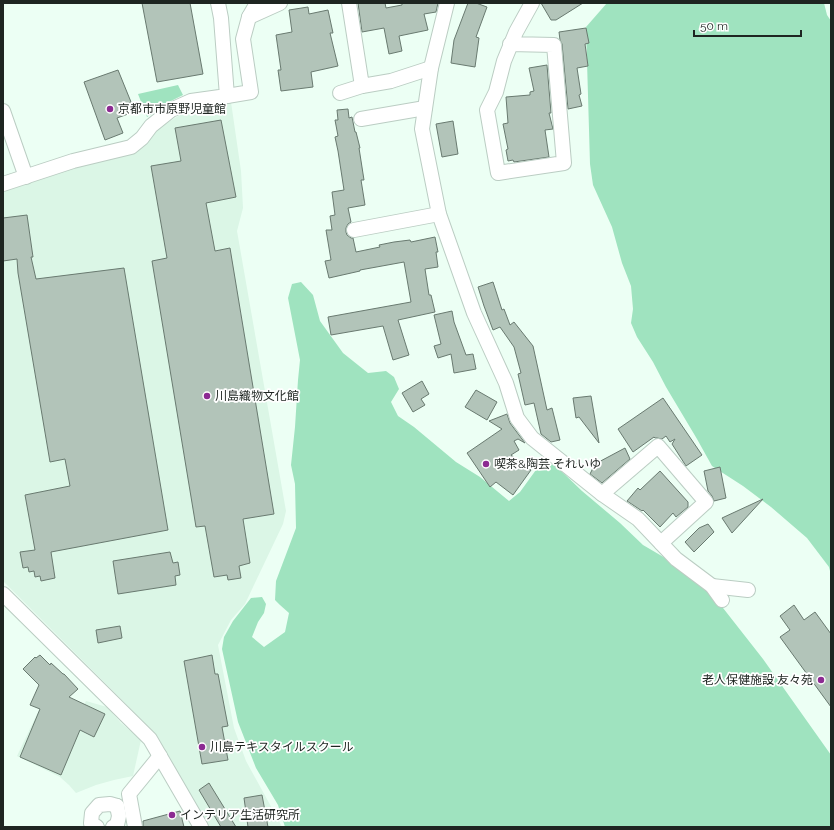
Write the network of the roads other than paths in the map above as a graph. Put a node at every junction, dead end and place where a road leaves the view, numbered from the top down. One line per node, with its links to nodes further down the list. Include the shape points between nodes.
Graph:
1 (218, 3): 12 (street)
2 (257, 3): 7 (street)
3 (280, 3): 7 (street)
4 (349, 3): 10 (street)
5 (447, 3): 9 (street)
6 (532, 3): 8 (street)
7 (250, 17): 12 (street, via 243,39 251,92)
8 (510, 44): 8 (street, via 496,92 487,110 498,173 564,163 554,45)
9 (431, 68): 10 (street, via 391,81); 13 (street)
10 (362, 86): 11 (street)
11 (340, 93)
12 (227, 96): 16 (street, via 191,101 171,110 131,147 73,161)
13 (425, 108): 15 (street); 18 (street, via 422,129)
14 (3, 111): 16 (street)
15 (360, 119)
16 (26, 177): 17 (street)
17 (3, 184)
18 (439, 214): 19 (street); 20 (street, via 474,313 506,384 517,418 532,438)
19 (354, 230)
20 (602, 494): 21 (street, via 638,519); 21 (street, via 658,446 706,502)
21 (661, 543): 22 (street, via 676,559)
22 (712, 586): 23 (street); 25 (street)
23 (748, 590)
24 (3, 594): 26 (street, via 150,739)
25 (722, 600)
26 (160, 756): 27 (street); 32 (street)
27 (129, 794): 28 (street); 31 (street)
28 (116, 806): 29 (street, via 99,805 92,813 91,823); 30 (street, via 119,816 117,825)
29 (97, 827)
30 (113, 827)
31 (135, 827)
32 (201, 827)

